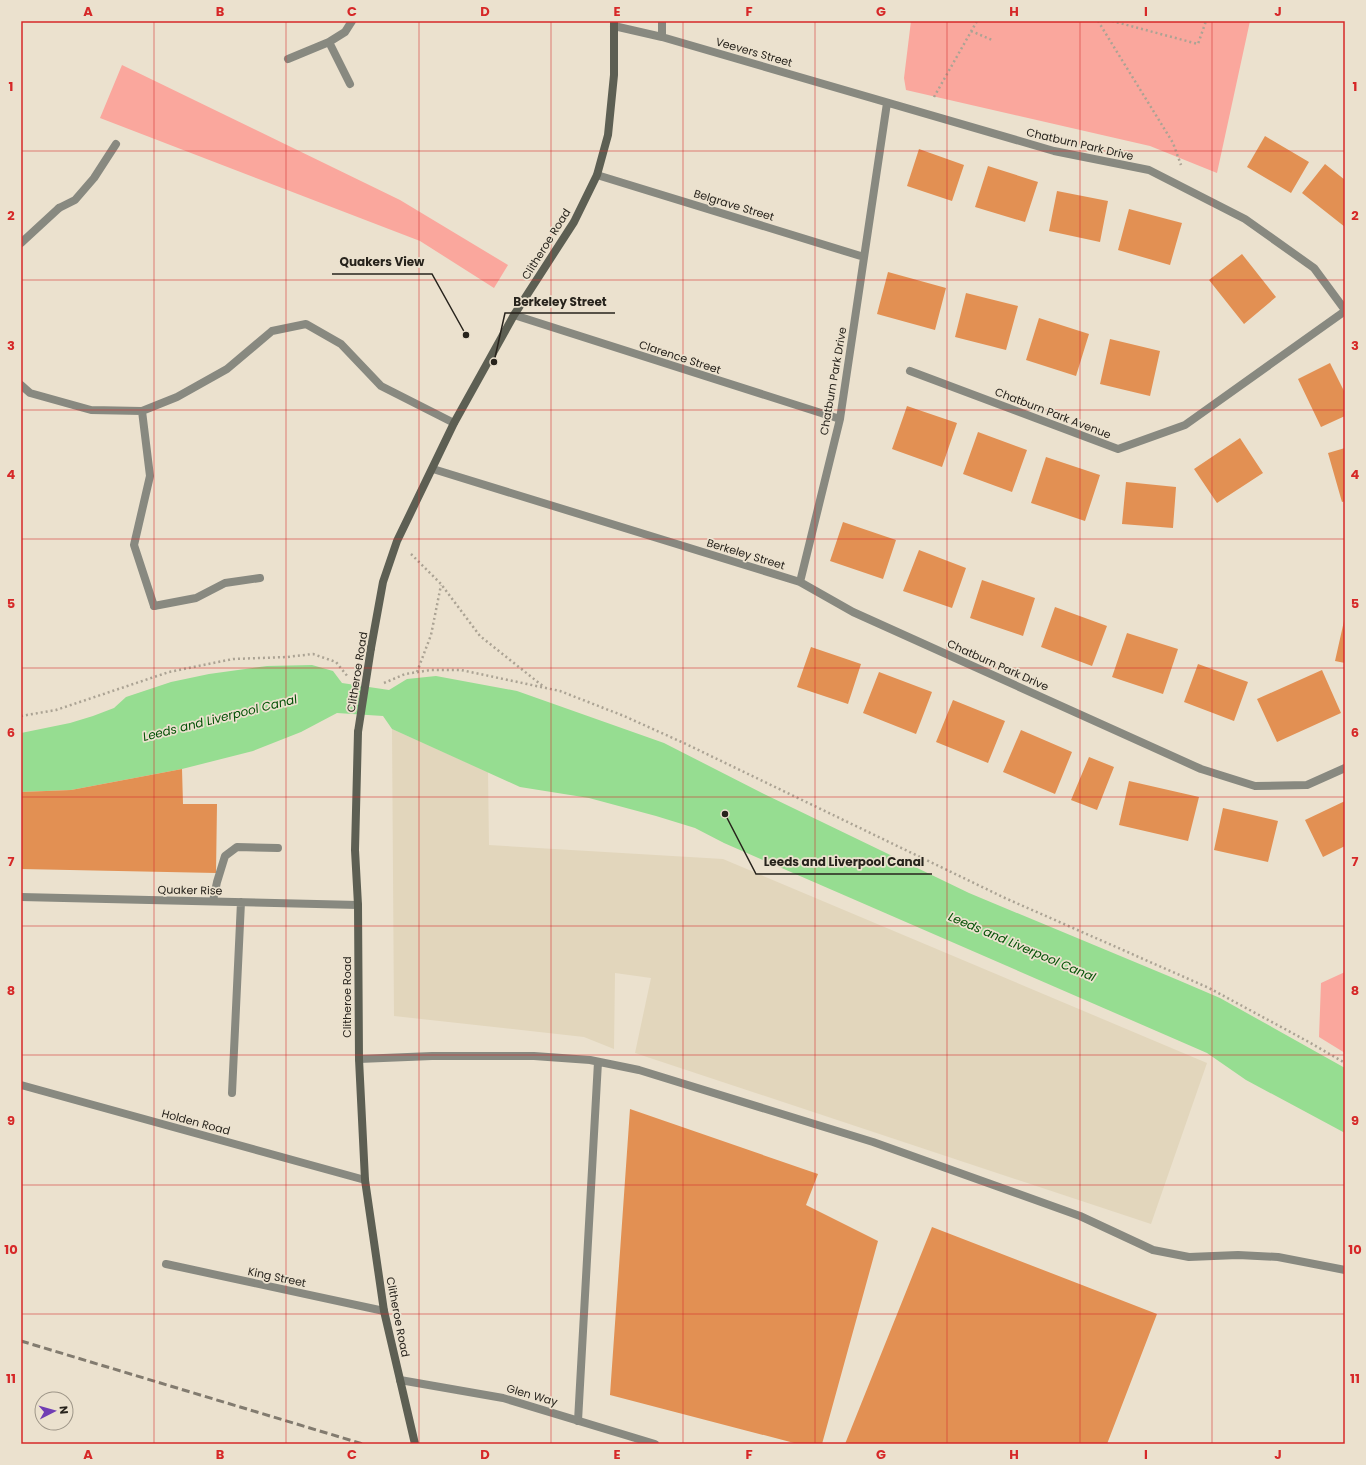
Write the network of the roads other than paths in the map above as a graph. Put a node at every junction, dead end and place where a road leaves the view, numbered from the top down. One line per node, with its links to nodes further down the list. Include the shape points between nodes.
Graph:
1 (352, 21): 5 (street, via 345,32)
2 (662, 21): 4 (street)
3 (614, 24): 4 (street, Veevers Street); 10 (main road, Clitheroe Road, via 614,75 608,135)
4 (662, 37): 8 (street, Veevers Street)
5 (329, 42): 6 (street); 7 (street)
6 (288, 59)
7 (350, 84)
8 (887, 103): 12 (street, Chatburn Park Drive); 13 (street, Chatburn Park Drive, via 1054,151 1149,170 1246,219 1314,268)
9 (116, 144): 11 (street, via 94,178 75,200 59,208)
10 (597, 174): 12 (street, Belgrave Street); 14 (main road, Clitheroe Road, via 574,222)
11 (21, 243)
12 (864, 257): 18 (street, Chatburn Park Drive)
13 (1345, 311): 15 (street, Chatburn Park Avenue, via 1185,425 1118,449)
14 (514, 315): 18 (street, Clarence Street); 19 (main road, Clitheroe Road)
15 (910, 372)
16 (21, 385): 17 (street, via 30,394 91,410)
17 (142, 412): 19 (street, via 177,397 227,369 272,331 306,324 341,344 381,386); 21 (street, via 150,476 134,545 154,606 196,598 225,583)
18 (840, 419): 22 (street, Chatburn Park Drive)
19 (454, 423): 20 (main road, Clitheroe Road)
20 (433, 469): 22 (street, Berkeley Street); 28 (main road, Clitheroe Road, bridge, via 398,541 383,582 371,648 358,732 355,850)
21 (260, 578)
22 (800, 582): 23 (street, Chatburn Park Drive, via 853,612 1201,769 1255,786 1307,785)
23 (1345, 768)
24 (278, 848): 26 (street, via 237,847 225,856)
25 (21, 897): 26 (street, Quaker Rise)
26 (213, 901): 27 (street, Quaker Rise)
27 (240, 902): 28 (street, Quaker Rise); 32 (street)
28 (358, 905): 29 (main road, Clitheroe Road)
29 (359, 1059): 30 (street, via 534,1056); 33 (main road, Clitheroe Road)
30 (598, 1062): 35 (street, via 639,1070 873,1142 1080,1216 1153,1250 1189,1257 1278,1257); 38 (street)
31 (21, 1085): 33 (street, Holden Road)
32 (232, 1093)
33 (365, 1180): 36 (main road, Clitheroe Road)
34 (166, 1264): 36 (street, King Street)
35 (1345, 1270)
36 (384, 1311): 37 (main road, Clitheroe Road)
37 (400, 1380): 38 (street, Glen Way, via 503,1398); 39 (main road, Clitheroe Road)
38 (578, 1421): 40 (street, Glen Way)
39 (415, 1444)
40 (655, 1444)

